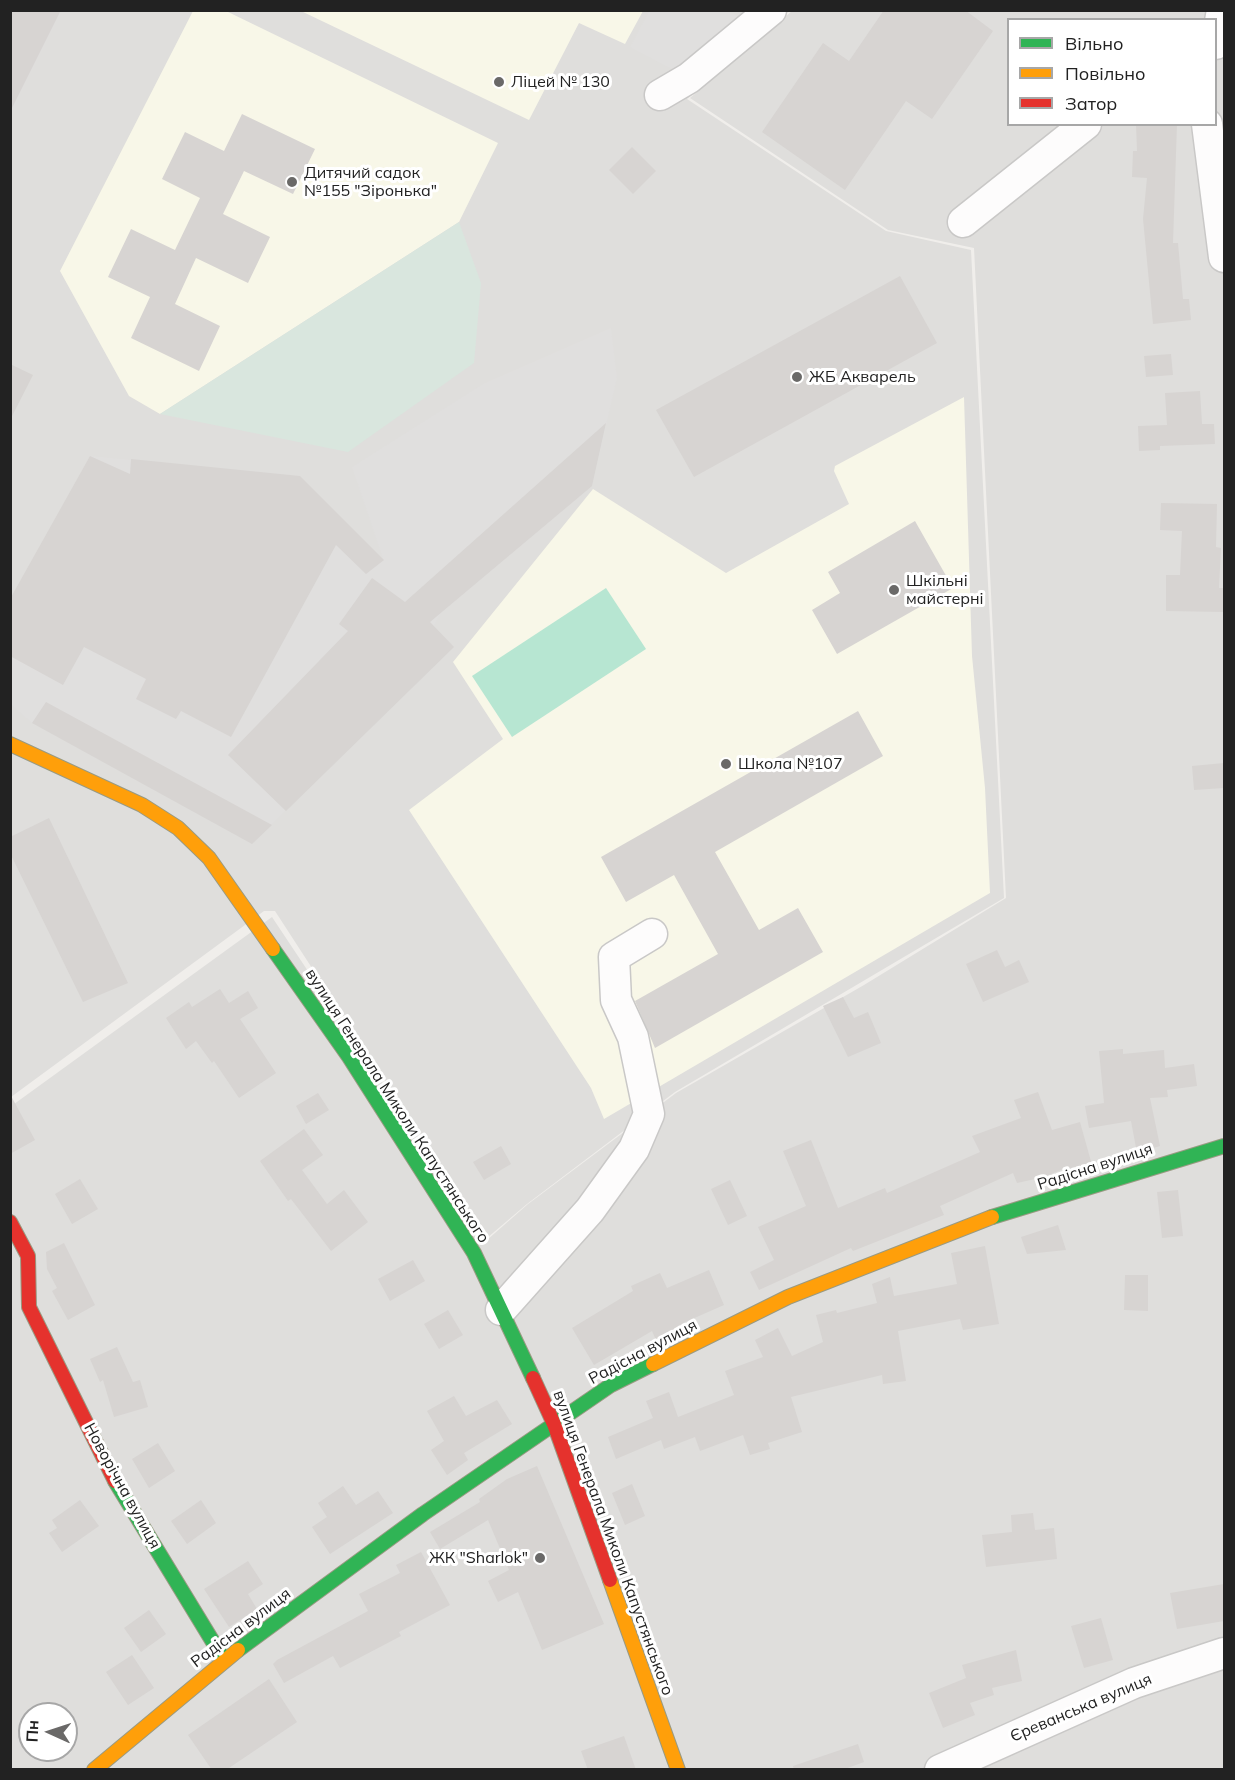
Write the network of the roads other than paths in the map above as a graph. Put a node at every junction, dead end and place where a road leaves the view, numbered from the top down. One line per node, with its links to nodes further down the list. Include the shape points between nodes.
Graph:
1 (771, 10): 4 (street, via 689,78)
2 (1222, 10): 3 (street)
3 (1217, 34)
4 (660, 95)
5 (1083, 126): 7 (street)
6 (1207, 126): 8 (street)
7 (963, 222)
8 (1224, 256)
9 (10, 744): 13 (street, вулиця Генерала Миколи Капустянського, via 142,805 178,828 209,858 349,1057 474,1253)
10 (652, 934): 13 (street, via 614,957 616,1000 633,1037 649,1114 634,1149 590,1210)
11 (1224, 1146): 15 (street, Радісна вулиця, via 996,1215 788,1296 611,1385)
12 (10, 1222): 14 (street, Новорічна вулиця, via 28,1256)
13 (501, 1310): 15 (street, вулиця Генерала Миколи Капустянського)
14 (20, 1313): 17 (street, Новорічна вулиця, via 120,1491)
15 (554, 1424): 17 (street, Радісна вулиця); 19 (street, вулиця Генерала Миколи Капустянського)
16 (1224, 1653): 20 (street, Єреванська вулиця, via 1134,1683)
17 (224, 1660): 18 (street, Радісна вулиця)
18 (94, 1770)
19 (678, 1770)
20 (940, 1770)

